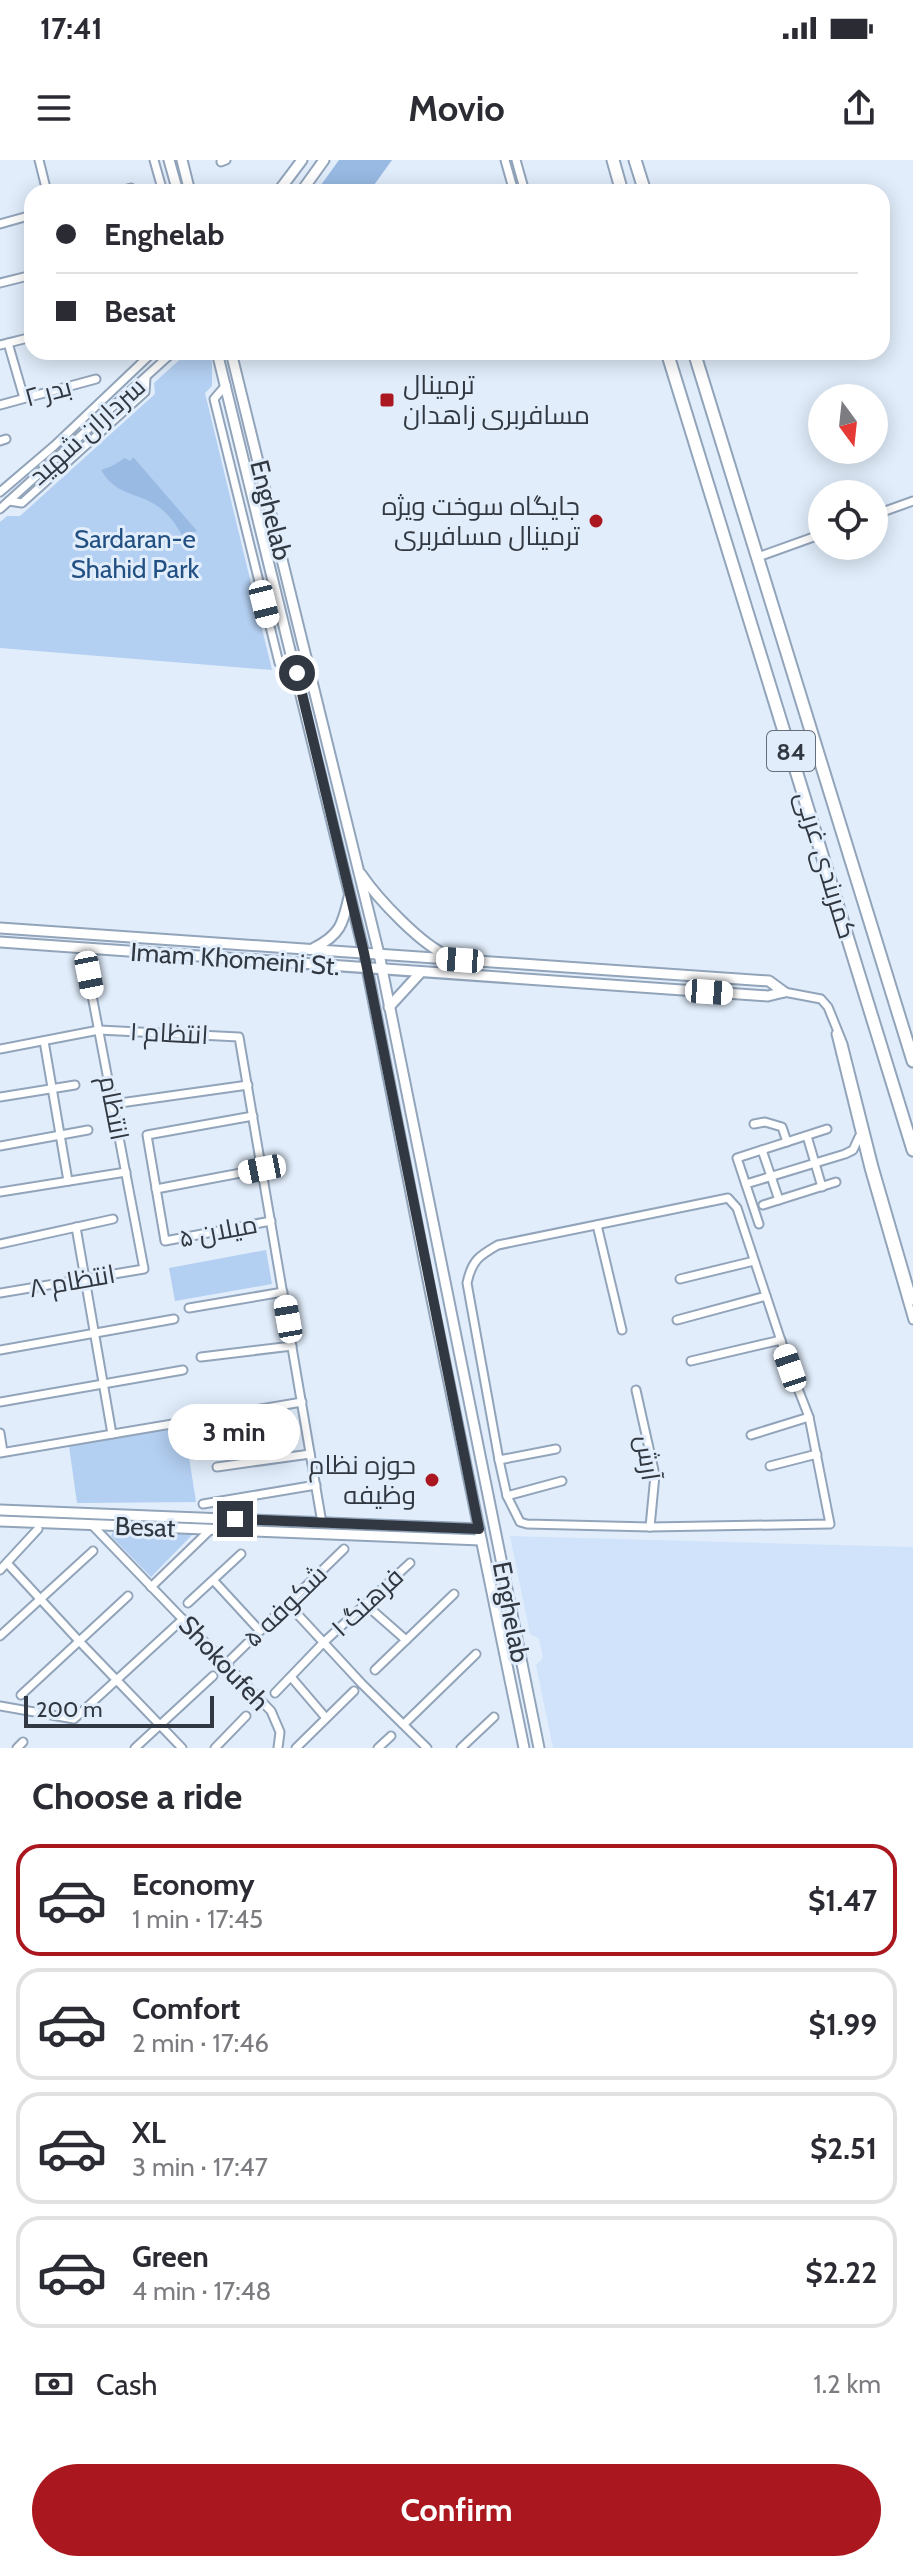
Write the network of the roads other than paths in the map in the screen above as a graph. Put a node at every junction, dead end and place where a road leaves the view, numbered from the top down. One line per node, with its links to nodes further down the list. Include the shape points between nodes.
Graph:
1 (39, 160): 12 (street)
2 (154, 160): 13 (street)
3 (169, 160): 14 (main road)
4 (182, 160): 15 (main road)
5 (302, 160): 11 (main road)
6 (324, 160): 18 (main road)
7 (505, 160): 19 (street)
8 (516, 160): 20 (street)
9 (613, 160): 21 (highway)
10 (635, 160): 22 (highway)
11 (290, 176): 16 (main road); 17 (main road)
12 (45, 184)
13 (161, 184)
14 (176, 184)
15 (188, 184)
16 (284, 184)
17 (297, 184)
18 (306, 184)
19 (512, 184)
20 (523, 184)
21 (620, 184)
22 (642, 184)
23 (24, 217): 24 (street)
24 (0, 224)
25 (24, 277): 26 (street)
26 (0, 283)
27 (24, 339): 28 (street)
28 (4, 344): 37 (street)
29 (145, 360): 39 (street, سرداران شهید)
30 (165, 360): 41 (street, سرداران شهید)
31 (219, 360): 36 (main road, Enghelab)
32 (233, 360): 46 (main road, Enghelab)
33 (669, 360): 82 (highway, کمربندی غربی / 84)
34 (696, 360): 44 (highway, کمربندی غربی / 84)
35 (96, 379): 37 (street, بدر ۲)
36 (226, 385): 45 (main road, Enghelab); 45 (street, via 214,399 279,663)
37 (24, 398): 38 (street, بدر ۲)
38 (0, 405)
39 (0, 492)
40 (913, 501): 42 (street)
41 (0, 509)
42 (888, 510)
43 (808, 539): 44 (street)
44 (758, 557): 66 (highway, کمربندی غربی / 84)
45 (297, 673): 47 (main road, Enghelab)
46 (358, 870): 53 (main road, Enghelab); 54 (main road, via 379,898 431,947)
47 (350, 894): 51 (main road, via 338,932); 52 (main road, Enghelab)
48 (0, 928): 51 (main road, Imam Khomeini St.)
49 (0, 942): 50 (main road, Imam Khomeini St.)
50 (83, 948): 55 (main road, Imam Khomeini St.); 63 (street, انتظام)
51 (311, 949): 52 (main road, Imam Khomeini St.)
52 (364, 953): 53 (main road, Imam Khomeini St.); 55 (main road, Enghelab)
53 (379, 954): 54 (main road, Imam Khomeini St.); 56 (main road, Enghelab)
54 (460, 960): 58 (main road, Imam Khomeini St., via 769,981)
55 (366, 968): 56 (main road, Imam Khomeini St.); 60 (main road, Enghelab)
56 (381, 969): 57 (main road, Imam Khomeini St.); 59 (main road, Enghelab)
57 (421, 972): 58 (main road, Imam Khomeini St., via 768,996); 61 (main road)
58 (784, 992): 62 (street, via 821,999)
59 (386, 994): 60 (main road); 61 (main road, Enghelab)
60 (371, 996): 106 (main road, Enghelab)
61 (389, 1007): 105 (main road, Enghelab)
62 (833, 1020): 77 (street); 110 (street)
63 (99, 1030): 64 (street, انتظام ۱); 68 (street, انتظام ۱, via 239,1037); 71 (street, انتظام)
64 (44, 1041): 65 (street, انتظام ۱); 69 (street)
65 (0, 1049)
66 (913, 1061)
67 (75, 1085): 69 (street)
68 (248, 1085): 71 (street); 72 (street)
69 (53, 1088): 70 (street); 76 (street)
70 (0, 1097)
71 (113, 1104): 85 (street, انتظام)
72 (253, 1116): 84 (street); 91 (street, via 147,1135)
73 (754, 1124): 79 (street, via 782,1127)
74 (827, 1129): 78 (street)
75 (88, 1130): 76 (street)
76 (60, 1135): 80 (street); 87 (street)
77 (860, 1135): 83 (street, via 853,1150); 114 (street)
78 (807, 1136): 79 (street); 83 (street)
79 (787, 1142): 81 (street)
80 (0, 1146)
81 (762, 1150): 86 (street); 89 (street, via 737,1158)
82 (913, 1150)
83 (815, 1162): 86 (street); 90 (street)
84 (262, 1169): 91 (street); 96 (street)
85 (126, 1172): 87 (street); 102 (street, انتظام)
86 (772, 1176): 89 (street); 93 (street)
87 (68, 1181): 92 (street)
88 (836, 1182): 90 (street)
89 (746, 1184): 97 (street)
90 (822, 1187): 93 (street)
91 (156, 1189): 96 (street, میلان ۵, via 165,1241)
92 (0, 1192)
93 (779, 1200): 94 (street)
94 (763, 1205)
95 (113, 1219): 99 (street)
96 (271, 1221): 107 (street)
97 (759, 1224)
98 (597, 1225): 101 (street, via 728,1198 737,1208); 115 (street); 127 (street, via 498,1245 470,1267 467,1283)
99 (76, 1227): 100 (street); 103 (street)
100 (0, 1244)
101 (754, 1261): 104 (street); 109 (street)
102 (144, 1269): 103 (street, انتظام ۸)
103 (86, 1278): 108 (street, انتظام ۸); 116 (street)
104 (680, 1279)
105 (445, 1287): 106 (main road); 129 (main road, Enghelab)
106 (430, 1290): 151 (main road, Enghelab)
107 (283, 1292): 111 (street); 118 (street)
108 (0, 1293)
109 (766, 1296): 113 (street); 117 (street)
110 (913, 1301)
111 (189, 1308)
112 (174, 1319): 116 (street)
113 (677, 1320)
114 (913, 1320)
115 (622, 1330)
116 (96, 1333): 119 (street); 123 (street)
117 (781, 1340): 121 (street); 128 (street)
118 (292, 1346): 120 (street); 126 (street)
119 (0, 1350)
120 (201, 1357)
121 (691, 1361)
122 (183, 1370): 123 (street)
123 (104, 1384): 125 (street); 131 (street)
124 (636, 1390): 148 (street, آرش, via 655,1475)
125 (0, 1402)
126 (302, 1402): 131 (street); 135 (street)
127 (490, 1417): 129 (street); 137 (street)
128 (809, 1417): 132 (street); 136 (street)
129 (472, 1420): 201 (main road, Enghelab)
130 (0, 1433): 134 (street)
131 (112, 1434): 134 (street)
132 (751, 1435)
133 (556, 1449): 137 (street)
134 (2, 1452)
135 (310, 1454): 139 (street); 141 (street)
136 (817, 1454): 138 (street); 148 (street, via 830,1524)
137 (499, 1460): 142 (street)
138 (770, 1466)
139 (217, 1467)
140 (562, 1481): 142 (street)
141 (316, 1485): 143 (street); 146 (street)
142 (507, 1496): 148 (street, via 516,1517 527,1524)
143 (203, 1504)
144 (0, 1510): 146 (main road, Besat)
145 (0, 1521): 147 (main road, Besat)
146 (322, 1523): 151 (main road, Besat); 152 (main road)
147 (92, 1524): 150 (main road, Besat); 161 (street, Shokoufeh)
148 (650, 1527)
149 (38, 1529): 157 (street)
150 (210, 1529): 152 (main road, Besat); 161 (street)
151 (479, 1529): 153 (main road, Enghelab)
152 (321, 1534): 153 (main road, Besat)
153 (481, 1540): 200 (main road, Enghelab)
154 (344, 1549): 166 (street, شکوفه ۵)
155 (93, 1551): 164 (street)
156 (241, 1554): 160 (street)
157 (7, 1563): 159 (street); 164 (street)
158 (410, 1563): 167 (street, فرهنگ ۱)
159 (0, 1570)
160 (214, 1581): 165 (street); 169 (street)
161 (151, 1587): 168 (street, Shokoufeh)
162 (454, 1594): 171 (street)
163 (128, 1596): 172 (street)
164 (40, 1598): 170 (street); 172 (street)
165 (188, 1603)
166 (288, 1604): 169 (street, شکوفه ۵); 173 (street)
167 (365, 1604): 171 (street); 173 (street, فرهنگ ۱)
168 (183, 1619): 175 (street, Shokoufeh); 179 (street)
169 (260, 1631): 175 (street, شکوفه ۵)
170 (0, 1636)
171 (406, 1640): 176 (street)
172 (79, 1641): 179 (street); 182 (street)
173 (324, 1642): 178 (street, فرهنگ ۱); 187 (street)
174 (476, 1654): 187 (street)
175 (226, 1664): 195 (street, Shokoufeh, via 271,1711 280,1732)
176 (375, 1670)
177 (213, 1676): 188 (street)
178 (291, 1677): 181 (street, فرهنگ ۱); 186 (street)
179 (117, 1682): 183 (street, via 74,1719); 188 (street)
180 (354, 1691): 186 (street)
181 (275, 1693)
182 (21, 1695)
183 (0, 1706)
184 (246, 1716): 194 (street)
185 (494, 1717): 199 (street)
186 (326, 1718): 196 (street)
187 (404, 1724): 198 (street)
188 (160, 1725): 191 (street); 193 (street)
189 (391, 1736): 197 (street)
190 (23, 1742): 192 (street)
191 (181, 1747)
192 (17, 1748)
193 (135, 1748)
194 (215, 1748)
195 (278, 1748)
196 (296, 1748)
197 (378, 1748)
198 (427, 1748)
199 (461, 1748)
200 (524, 1748)
201 (539, 1748)

